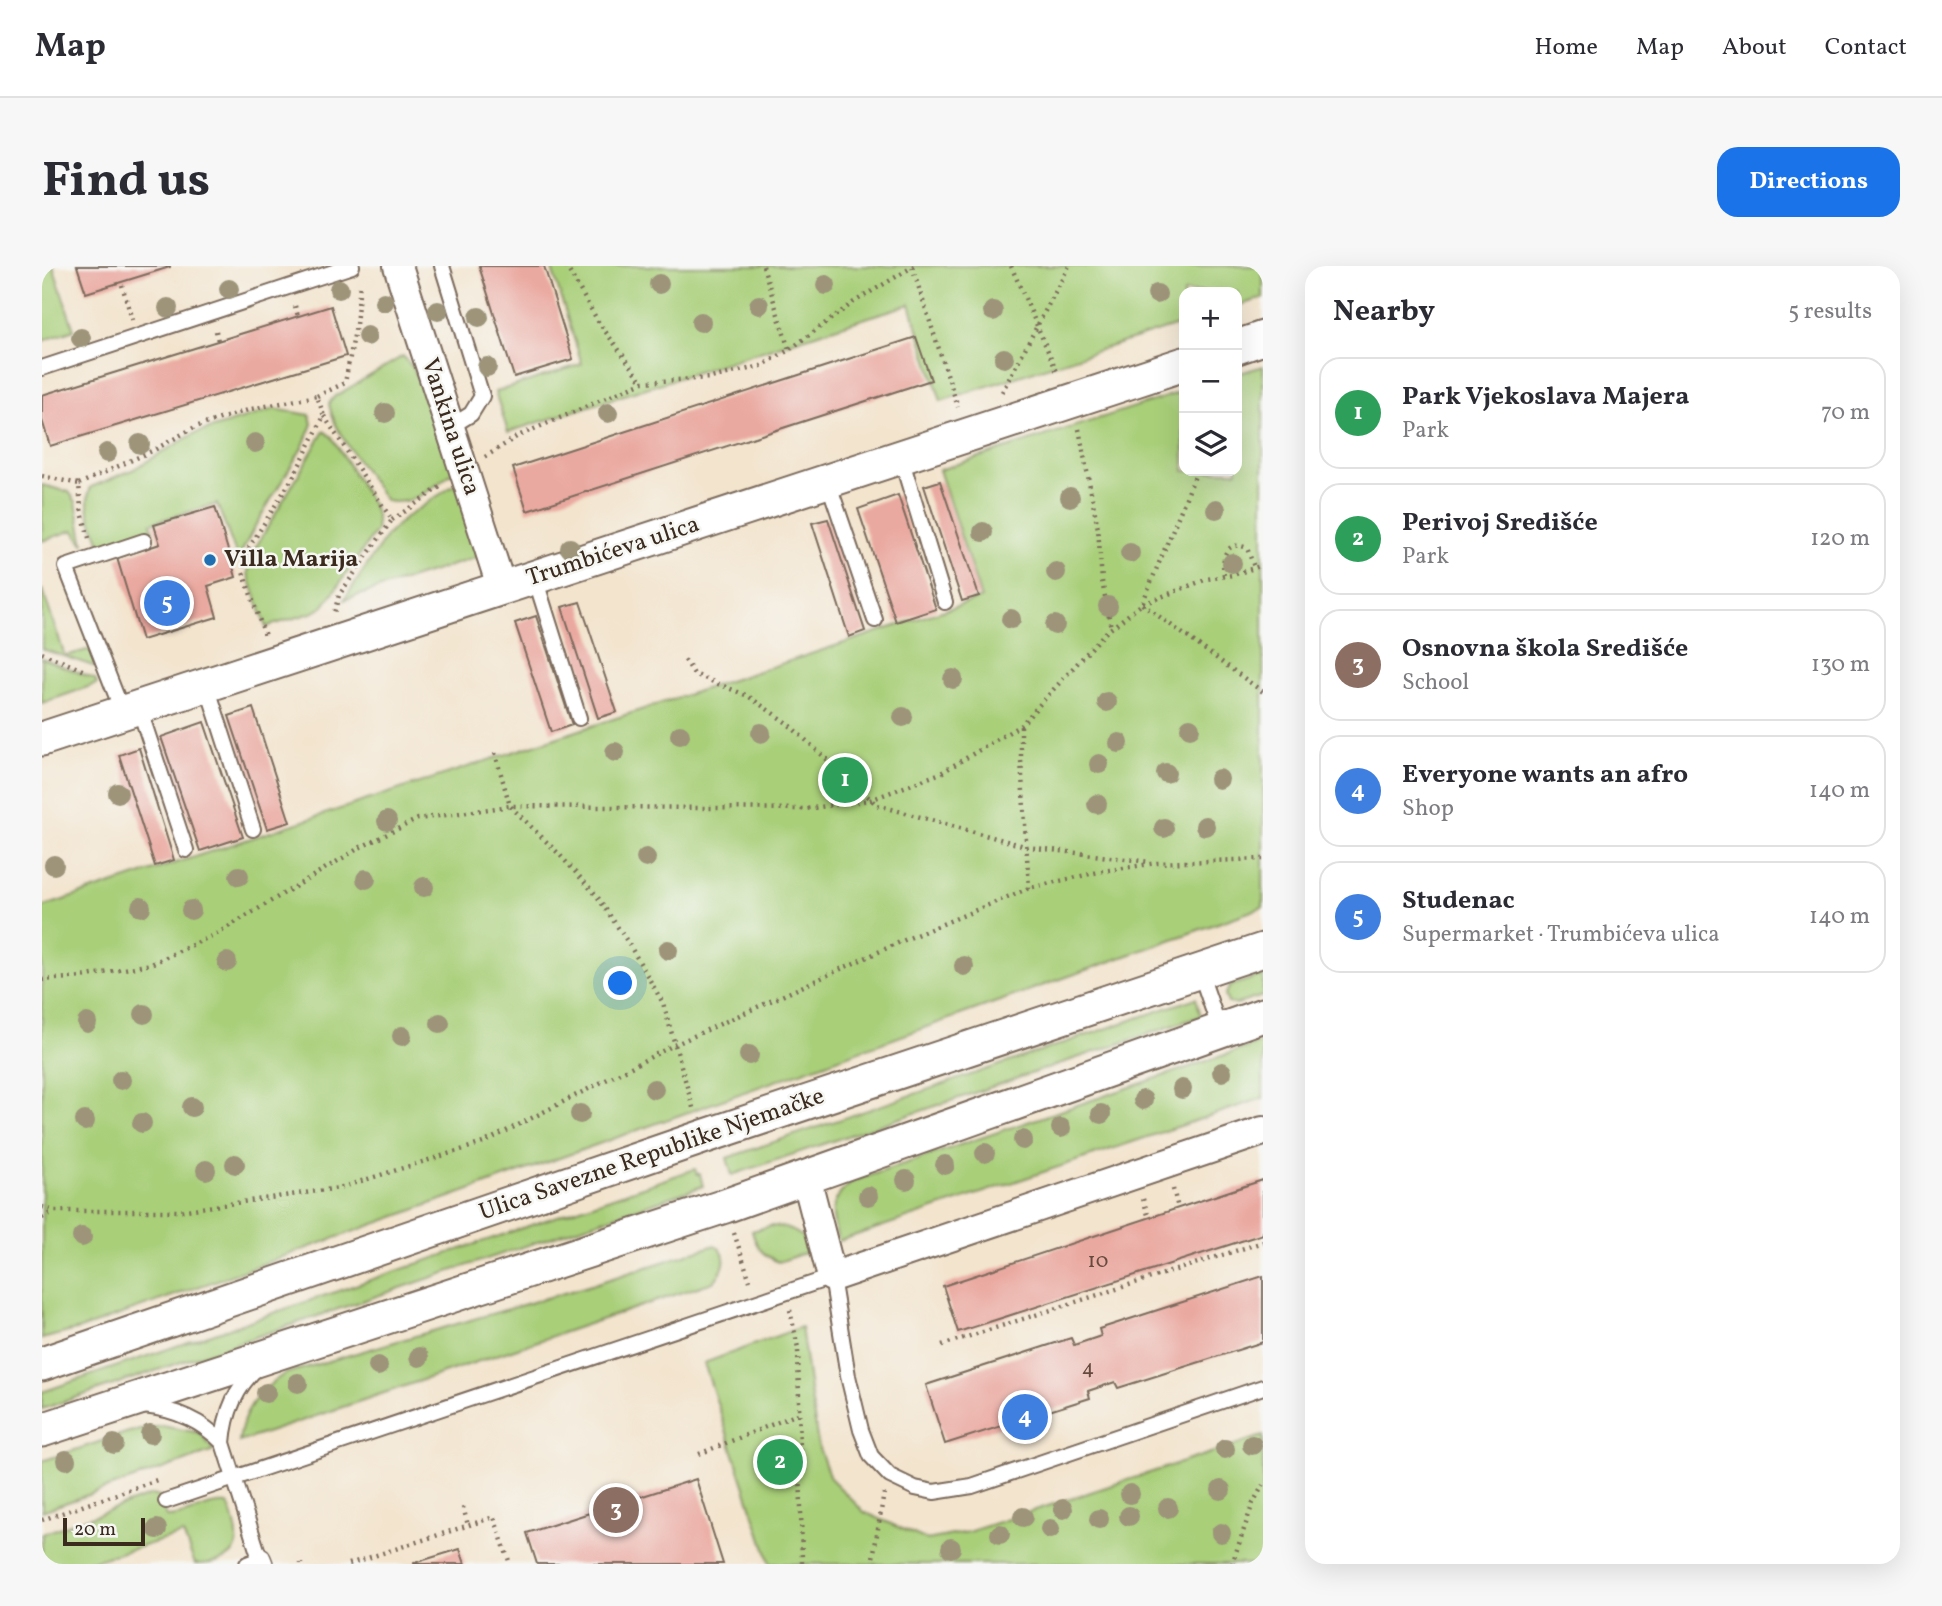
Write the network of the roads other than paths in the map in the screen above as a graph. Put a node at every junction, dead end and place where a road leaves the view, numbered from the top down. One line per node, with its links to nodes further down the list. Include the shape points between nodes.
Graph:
1 (398, 266): 8 (street, Vankina ulica)
2 (442, 266): 8 (lane, via 482,396 471,414)
3 (357, 268): 7 (lane)
4 (1263, 338): 5 (street)
5 (1242, 344)
6 (1179, 366): 9 (street, Trumbićeva ulica)
7 (42, 368)
8 (450, 427): 13 (street, Vankina ulica)
9 (901, 458): 10 (street, Trumbićeva ulica); 14 (lane)
10 (828, 482): 12 (street, Trumbićeva ulica); 15 (lane)
11 (144, 541): 17 (lane, via 66,567)
12 (535, 578): 13 (street, Trumbićeva ulica); 18 (lane)
13 (502, 589): 16 (street, Trumbićeva ulica)
14 (945, 602)
15 (875, 620)
16 (208, 686): 17 (street, Trumbićeva ulica); 20 (lane)
17 (131, 710): 19 (street, Trumbićeva ulica); 21 (lane)
18 (579, 718)
19 (42, 739)
20 (253, 829)
21 (186, 850)
22 (1263, 950): 23 (street, Ulica Savezne Republike Njemačke)
23 (1200, 972): 25 (lane); 30 (street, Ulica Savezne Republike Njemačke)
24 (1263, 1016): 25 (street)
25 (1220, 1030): 27 (street)
26 (1263, 1131): 28 (street)
27 (806, 1177): 28 (street); 29 (street)
28 (832, 1277): 31 (lane, via 848,1376 871,1456 890,1476 915,1488 934,1492 972,1486); 35 (lane)
29 (269, 1357): 32 (street); 34 (lane, via 253,1371 229,1407)
30 (50, 1359)
31 (1263, 1387)
32 (124, 1405): 33 (street); 34 (lane, via 194,1420)
33 (42, 1430)
34 (223, 1443): 35 (lane)
35 (234, 1478): 36 (lane); 37 (lane)
36 (166, 1501)
37 (256, 1562)

